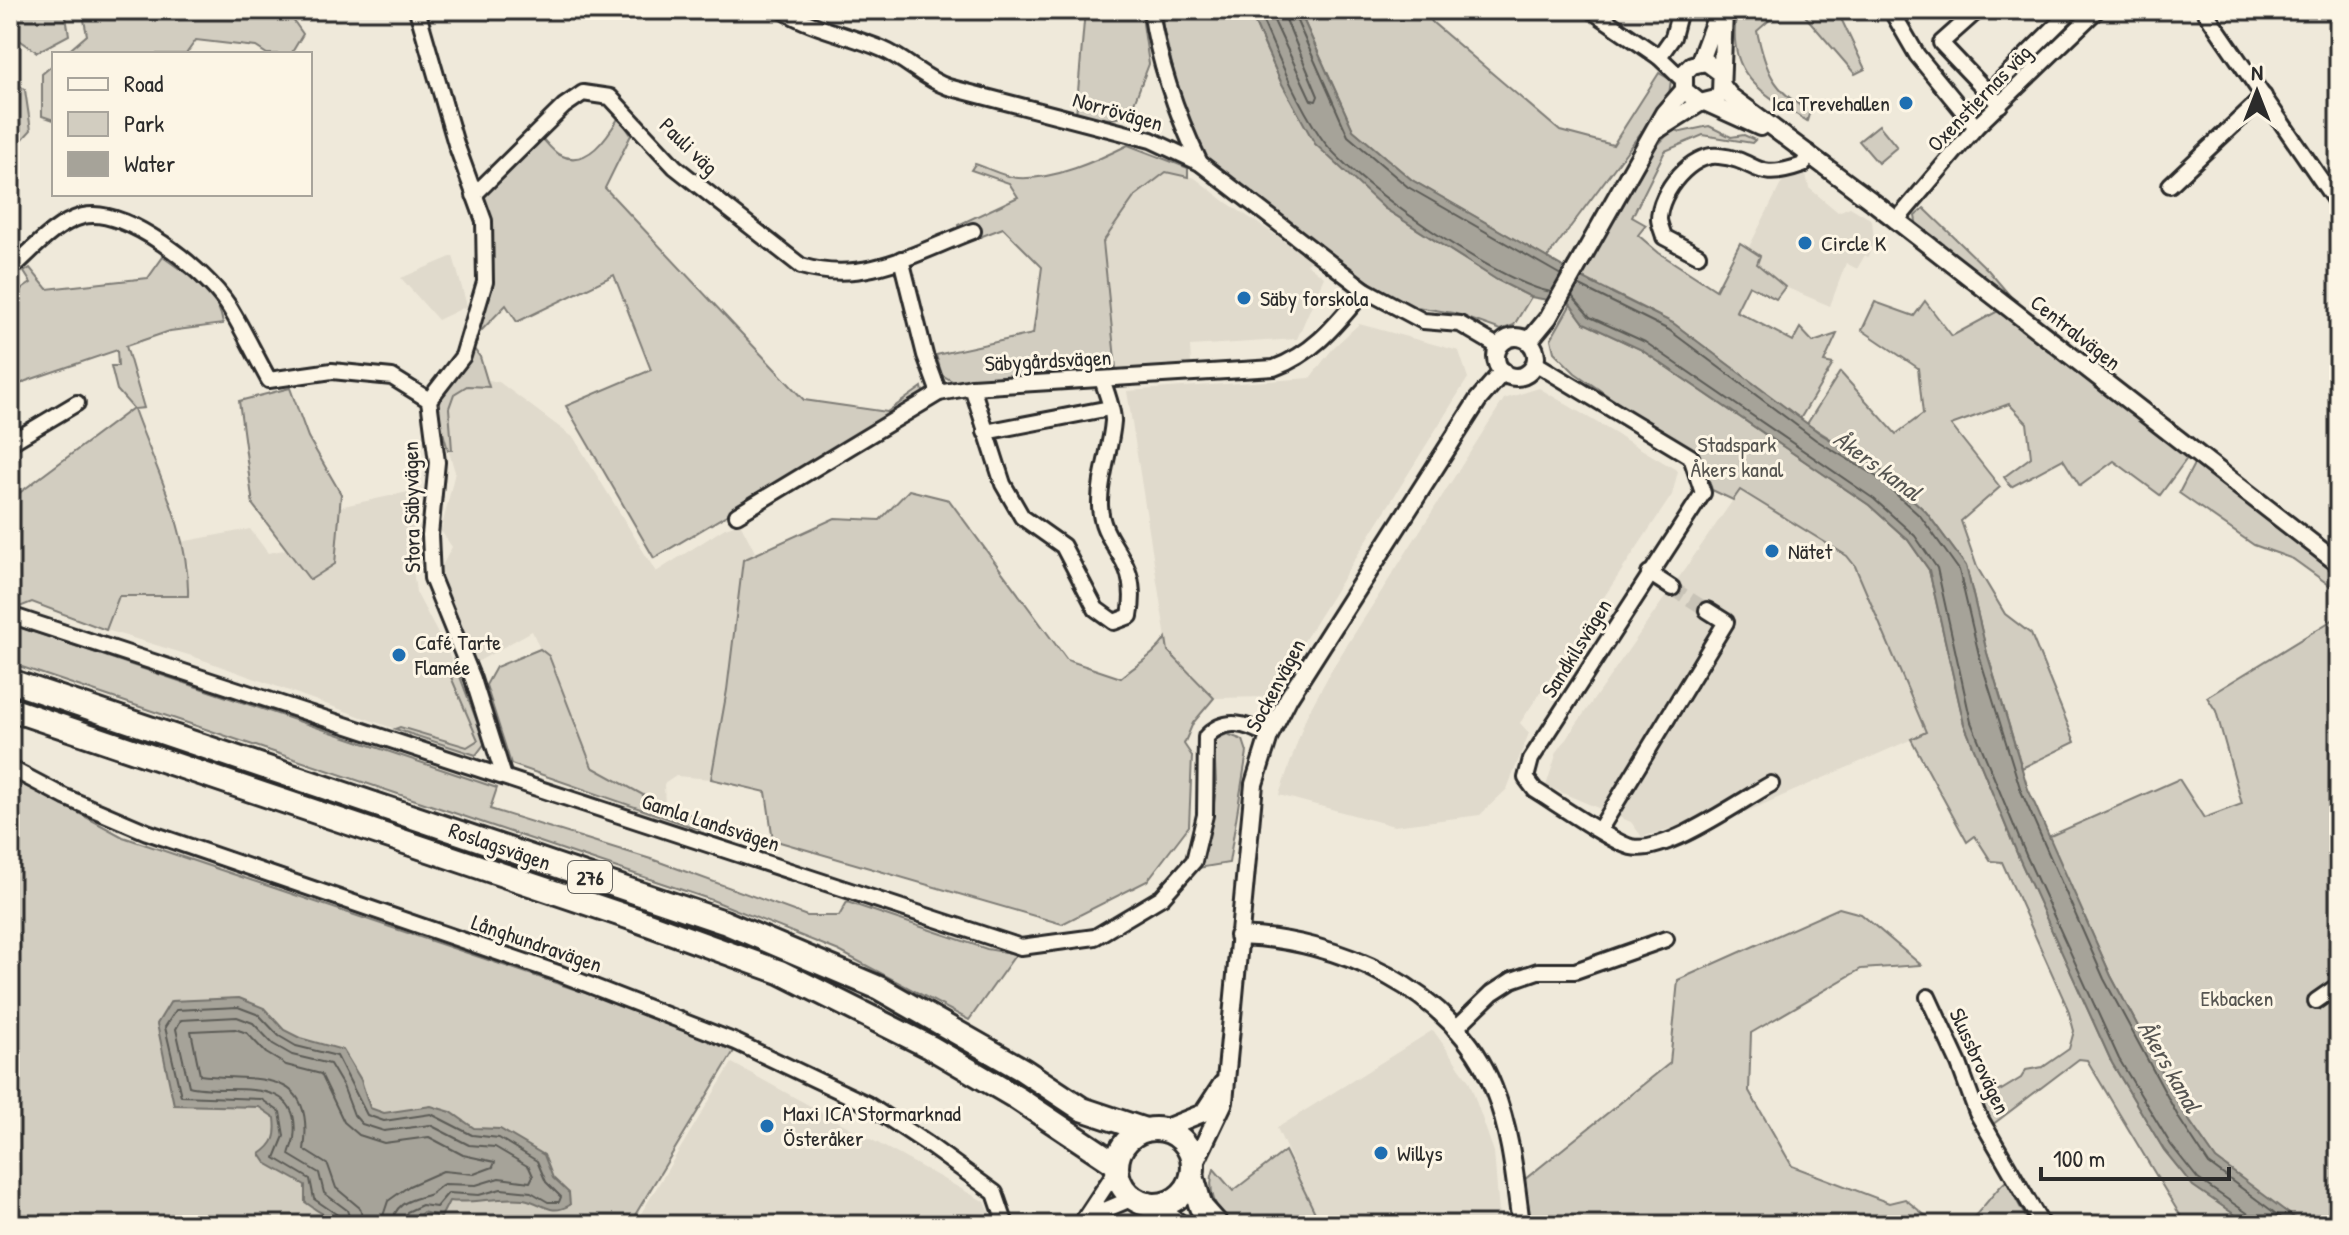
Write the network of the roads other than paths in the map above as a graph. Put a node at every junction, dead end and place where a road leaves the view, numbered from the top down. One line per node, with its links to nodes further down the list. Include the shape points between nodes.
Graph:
1 (417, 10): 25 (street)
2 (782, 10): 23 (street, Norrövägen, via 887,51 929,80 1151,140)
3 (1151, 10): 23 (street, via 1169,92)
4 (1591, 10): 12 (street)
5 (1680, 10): 12 (street, via 1673,37)
6 (1722, 10): 13 (street); 14 (street)
7 (1891, 10): 19 (street, via 1917,55)
8 (1978, 10): 15 (street, via 1941,43)
9 (2072, 10): 15 (street)
10 (2097, 10): 18 (street, Oxenstiernas väg)
11 (2204, 10): 16 (street)
12 (1659, 57): 13 (street)
13 (1688, 75): 14 (street, via 1713,64); 17 (street); 20 (street)
14 (1722, 80): 17 (street, via 1716,99); 21 (street, Centralvägen, via 1730,96)
15 (1988, 93): 18 (street)
16 (2264, 96): 24 (street); 26 (street)
17 (1703, 103): 20 (street); 21 (street, Centralvägen)
18 (2000, 105): 19 (street, Oxenstiernas väg)
19 (1976, 127): 27 (street, Oxenstiernas väg)
20 (1656, 131): 33 (street, via 1548,318)
21 (1783, 137): 22 (street, Centralvägen)
22 (1809, 153): 27 (street, Centralvägen); 29 (street, via 1803,165 1783,172 1759,172 1718,155 1700,159 1683,172 1663,202 1659,219 1664,237)
23 (1200, 163): 32 (street, Norrövägen)
24 (2170, 185)
25 (474, 195): 30 (street, Pauli väg, via 564,106 592,93 610,97 675,167 801,266 853,274); 40 (street, via 484,221 485,282 463,356)
26 (2339, 206)
27 (1896, 221): 46 (street, Centralvägen)
28 (973, 231): 30 (street, Pauli väg)
29 (1698, 255)
30 (901, 259): 39 (street)
31 (10, 270): 40 (street, via 58,227 82,216 106,214 144,231 199,273 226,303 269,380 392,377)
32 (1365, 290): 34 (street, Norrövägen, via 1423,321 1460,324); 37 (street, Säbygårdsvägen, via 1319,344 1274,368)
33 (1529, 341): 34 (street, via 1510,337); 35 (street)
34 (1499, 347): 36 (street, via 1496,358)
35 (1535, 363): 36 (street, via 1521,376); 47 (street, Sandkilsvägen, via 1691,457 1703,493)
36 (1503, 371): 53 (street, Sockenvägen, via 1478,400 1319,647)
37 (1102, 379): 38 (street, Säbygårdsvägen); 42 (street)
38 (972, 387): 39 (street, Säbygårdsvägen); 43 (street)
39 (939, 393): 45 (street, Säbygårdsvägen)
40 (429, 400): 55 (street, Stora Säbyvägen, via 437,462 432,578 473,679)
41 (77, 403): 44 (street)
42 (1110, 408): 43 (street); 43 (street, via 1100,506 1104,525 1127,563 1134,593 1130,616 1114,622 1096,609 1063,546 1022,517 1003,484)
43 (985, 432)
44 (10, 443)
45 (737, 515)
46 (2339, 564)
47 (1649, 573): 48 (street); 57 (street, Sandkilsvägen, via 1531,759 1526,778 1535,790)
48 (1672, 588)
49 (1707, 610): 57 (street, via 1726,622)
50 (10, 615): 55 (street, Gamla Landsvägen)
51 (10, 681): 65 (main road, Roslagsvägen / 276, via 794,949 879,988 1082,1109)
52 (10, 709): 66 (main road, Roslagsvägen / 276, via 780,972 930,1047 1054,1122)
53 (1269, 736): 55 (street, Gamla Landsvägen, via 1233,722 1206,737 1205,815 1194,861 1162,897 1095,937 1021,947); 58 (street, Sockenvägen, via 1254,784)
54 (10, 768): 69 (street, Långhundravägen, via 147,832 561,974 736,1042 867,1104 926,1143 995,1193)
55 (504, 777)
56 (1771, 784): 57 (street, Sandkilsvägen, via 1650,847 1630,847)
57 (1600, 829)
58 (1238, 936): 63 (street, via 1314,949 1382,973 1432,1003); 64 (street, Sockenvägen)
59 (1666, 939): 63 (street, via 1575,971 1538,971 1512,980)
60 (2339, 985): 62 (street)
61 (1928, 997): 75 (street, Slussbrovägen, via 1977,1113)
62 (2316, 1001)
63 (1455, 1029): 74 (street, via 1493,1087 1509,1136)
64 (1227, 1071): 65 (street, Sockenvägen, via 1203,1113); 67 (street, Sockenvägen, via 1224,1102)
65 (1154, 1130): 66 (main road, via 1123,1145); 67 (main road, via 1185,1143)
66 (1116, 1167): 68 (main road, via 1121,1185); 70 (street)
67 (1192, 1172): 68 (main road, via 1179,1196 1164,1204); 73 (main road, via 1201,1207)
68 (1140, 1201): 71 (street, via 1100,1212); 72 (main road)
69 (1006, 1225)
70 (1080, 1225)
71 (1091, 1225)
72 (1177, 1225)
73 (1217, 1225)
74 (1521, 1225)
75 (2042, 1225)

